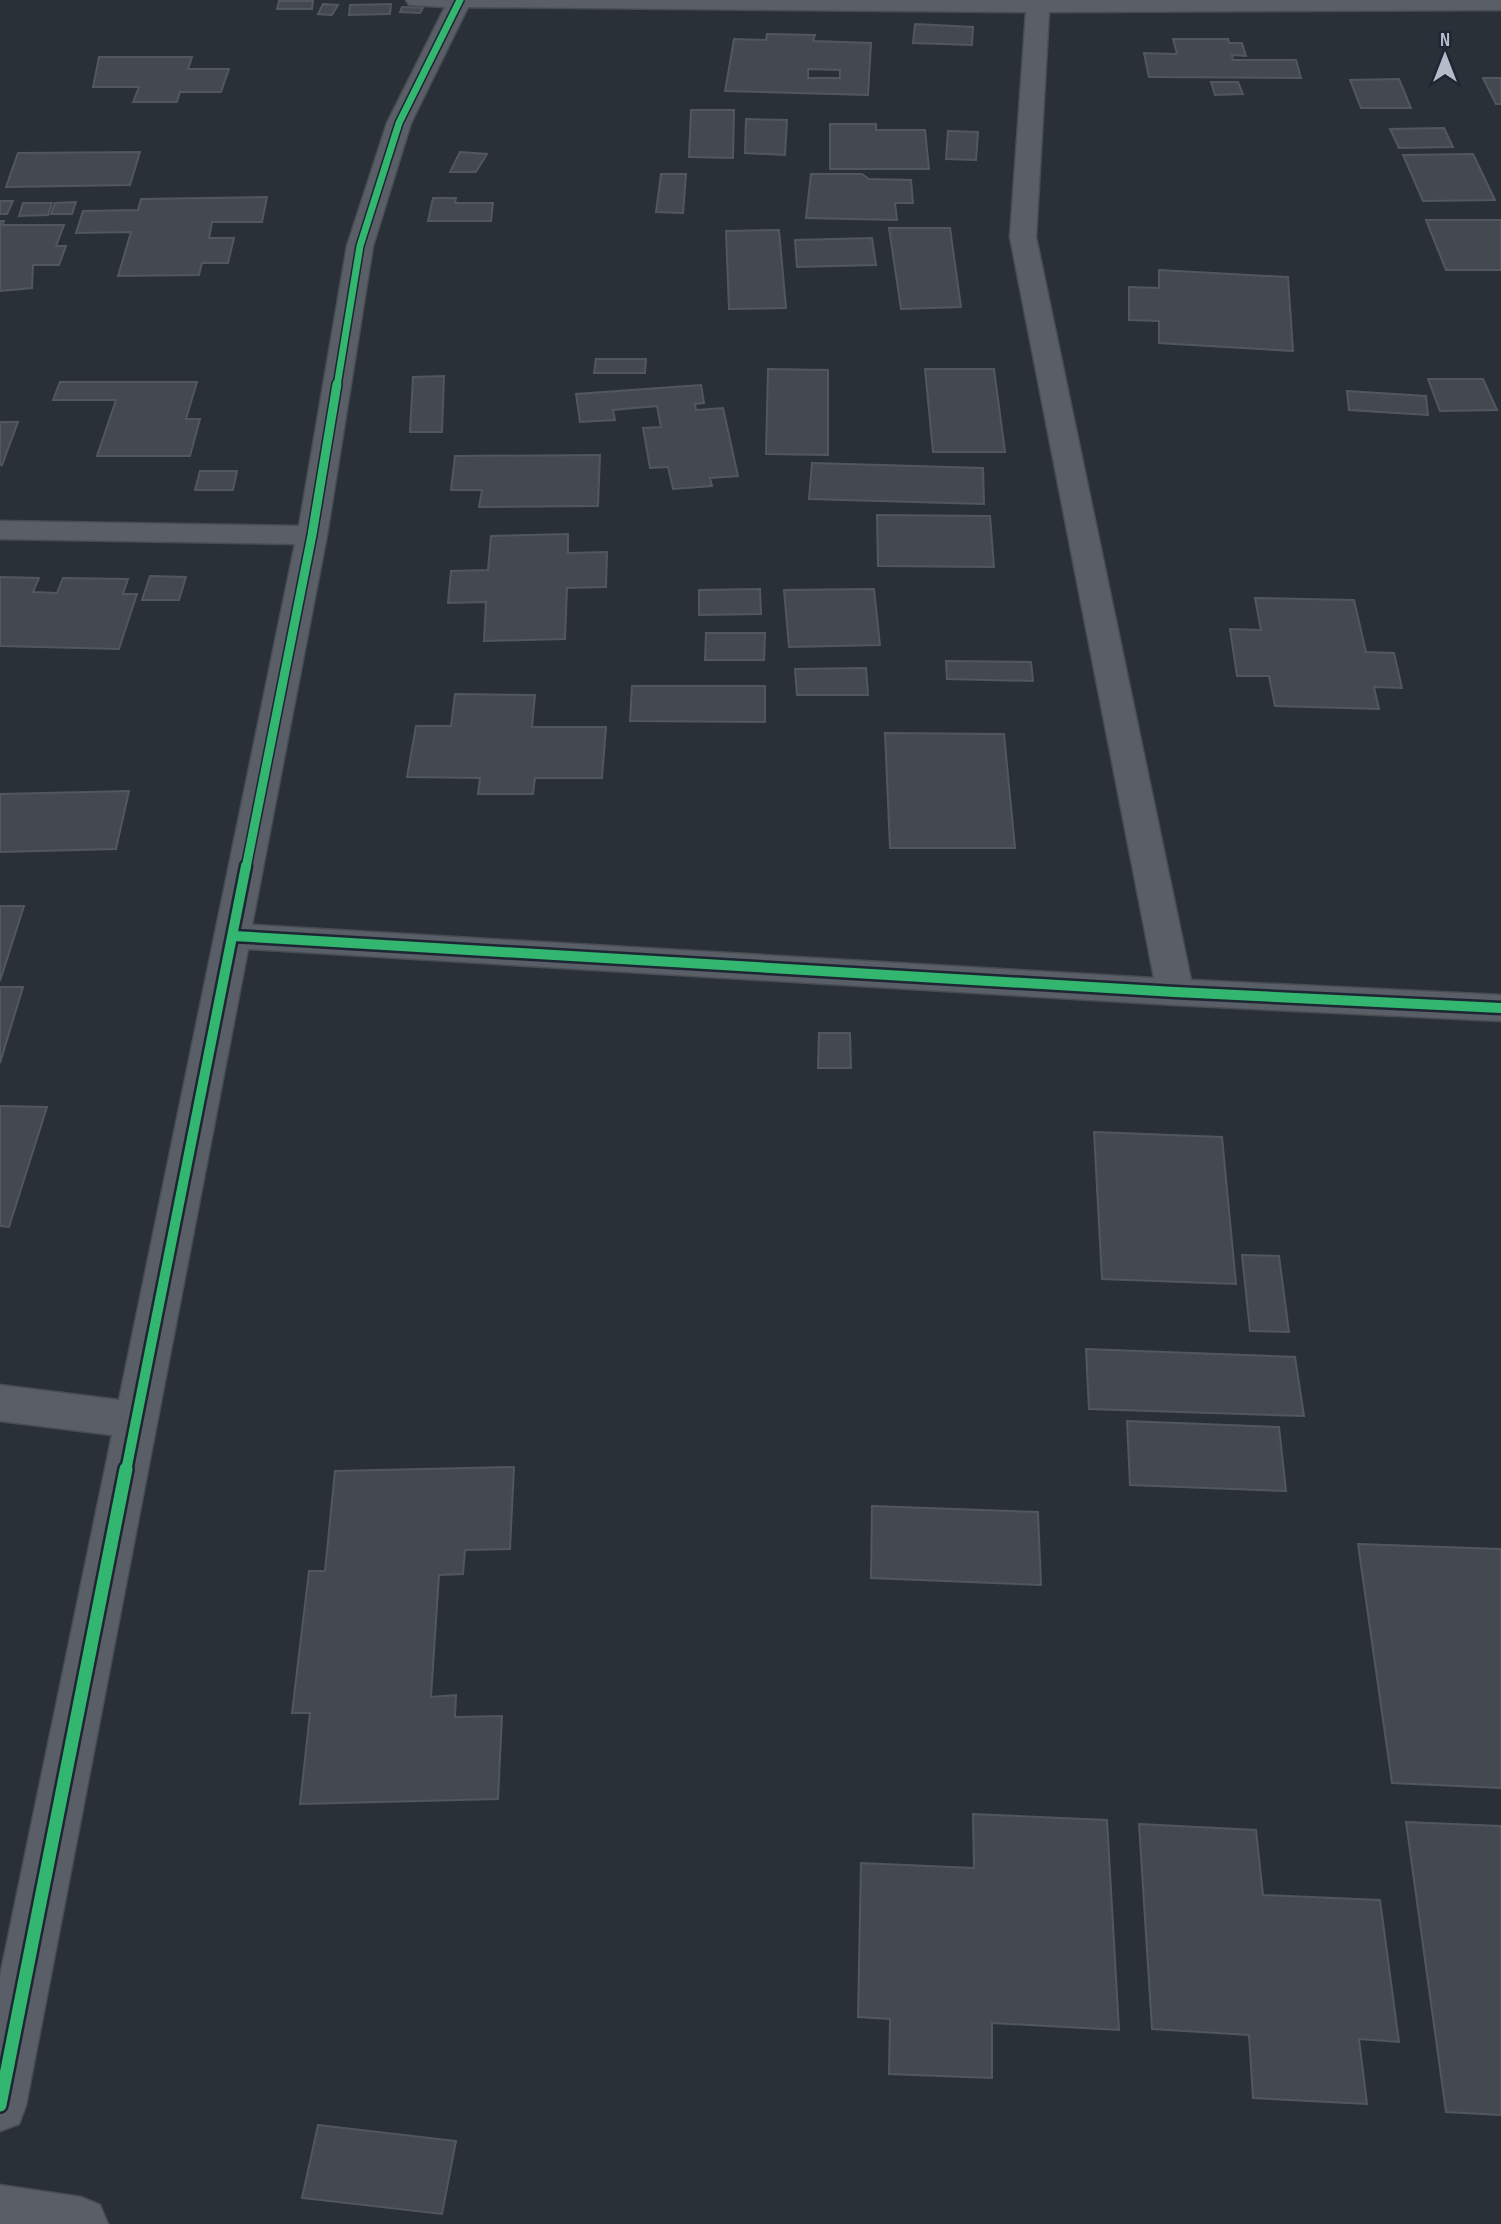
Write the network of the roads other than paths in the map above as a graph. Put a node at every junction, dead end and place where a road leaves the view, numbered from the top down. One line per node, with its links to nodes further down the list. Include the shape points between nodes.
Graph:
1 (417, 0): 2 (street)
2 (460, 0): 4 (street); 6 (street, via 399,123 360,246)
3 (1501, 3): 4 (street)
4 (1038, 5): 8 (street, via 1023,237)
5 (0, 530): 6 (street)
6 (312, 536): 7 (street)
7 (234, 936): 8 (street); 11 (street)
8 (1175, 992): 9 (street)
9 (1501, 1008)
10 (0, 1404): 11 (street)
11 (136, 1420): 12 (street)
12 (0, 2105)
13 (0, 2212): 14 (street)
14 (81, 2224)

